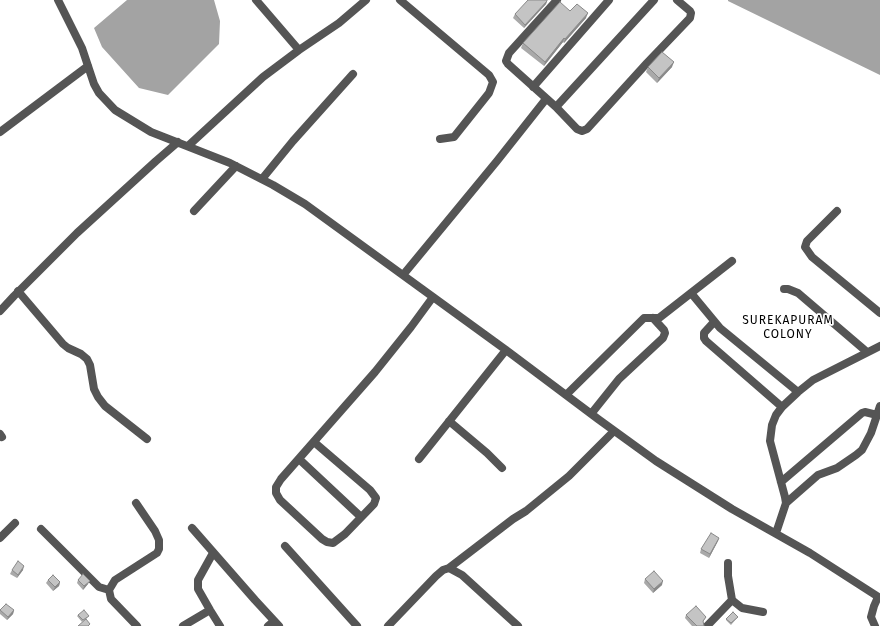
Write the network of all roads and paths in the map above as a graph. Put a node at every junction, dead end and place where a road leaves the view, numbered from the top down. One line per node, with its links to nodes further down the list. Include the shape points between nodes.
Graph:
1 (58, 0): 10 (street, via 77,36)
2 (256, 0): 9 (street)
3 (366, 0): 9 (street, via 339,24)
4 (400, 0): 16 (street, via 494,82 489,93 454,137)
5 (557, 0): 12 (street, via 506,59 508,64)
6 (609, 0): 12 (street)
7 (654, 0): 14 (street)
8 (677, 0): 14 (street, via 690,11 690,18 587,129 577,129)
9 (299, 50): 18 (street, via 262,77)
10 (88, 66): 15 (street); 17 (street, via 99,93 115,110 151,132)
11 (353, 74): 20 (street)
12 (533, 87): 13 (street)
13 (546, 99): 14 (street); 24 (street)
14 (556, 107)
15 (0, 132)
16 (440, 139)
17 (178, 142): 18 (street); 26 (street, via 77,233)
18 (188, 146): 19 (street)
19 (236, 166): 20 (street); 22 (street)
20 (262, 179): 24 (street, via 305,204)
21 (836, 211): 30 (street, via 807,241 805,247 812,257)
22 (194, 212)
23 (732, 261): 27 (street)
24 (403, 275): 28 (street)
25 (784, 289): 35 (street, via 798,293)
26 (18, 292): 29 (street); 44 (street, via 63,344 87,359 94,389 105,406)
27 (691, 293): 31 (street, via 659,318); 32 (street)
28 (433, 297): 34 (street); 45 (street, via 412,327)
29 (0, 311)
30 (880, 313)
31 (654, 318): 37 (street, via 644,318); 40 (street, via 664,330 663,338 619,378)
32 (714, 322): 36 (street); 39 (street, via 704,333 706,341)
33 (880, 346): 35 (street)
34 (506, 350): 37 (street); 42 (street)
35 (867, 352): 36 (street, via 813,380)
36 (798, 392): 39 (street)
37 (566, 395): 40 (street)
38 (880, 406): 41 (street)
39 (782, 407): 49 (street, via 774,420 770,437)
40 (591, 414): 43 (street)
41 (877, 415): 49 (street, via 862,413); 51 (street, via 867,442 856,456 837,468 818,475)
42 (449, 421): 47 (street); 48 (street)
43 (614, 431): 56 (street, via 700,490); 61 (street, via 569,476)
44 (147, 439)
45 (314, 442): 46 (street); 52 (street, via 376,498 374,504)
46 (299, 459): 52 (street); 52 (street, via 276,487 280,500 327,542 338,541)
47 (419, 459)
48 (502, 468)
49 (781, 482): 51 (street)
50 (136, 503): 62 (street, via 155,531 159,549 115,580)
51 (786, 503): 56 (street)
52 (361, 517)
53 (15, 523): 57 (street)
54 (192, 528): 59 (street)
55 (41, 529): 62 (street, via 100,587)
56 (776, 533): 63 (street)
57 (0, 538)
58 (285, 546): 71 (street)
59 (213, 553): 65 (street, via 200,575 198,585); 67 (street)
60 (728, 563): 64 (street)
61 (449, 568): 72 (street, via 436,576); 73 (street, via 462,575)
62 (109, 590): 68 (street, via 111,598)
63 (879, 598): 75 (street, via 871,617)
64 (732, 600): 66 (street, via 742,608); 74 (street)
65 (210, 610): 69 (street); 70 (street)
66 (763, 612)
67 (274, 624)
68 (137, 626)
69 (183, 626)
70 (220, 626)
71 (357, 626)
72 (388, 626)
73 (518, 626)
74 (707, 626)
75 (875, 626)

